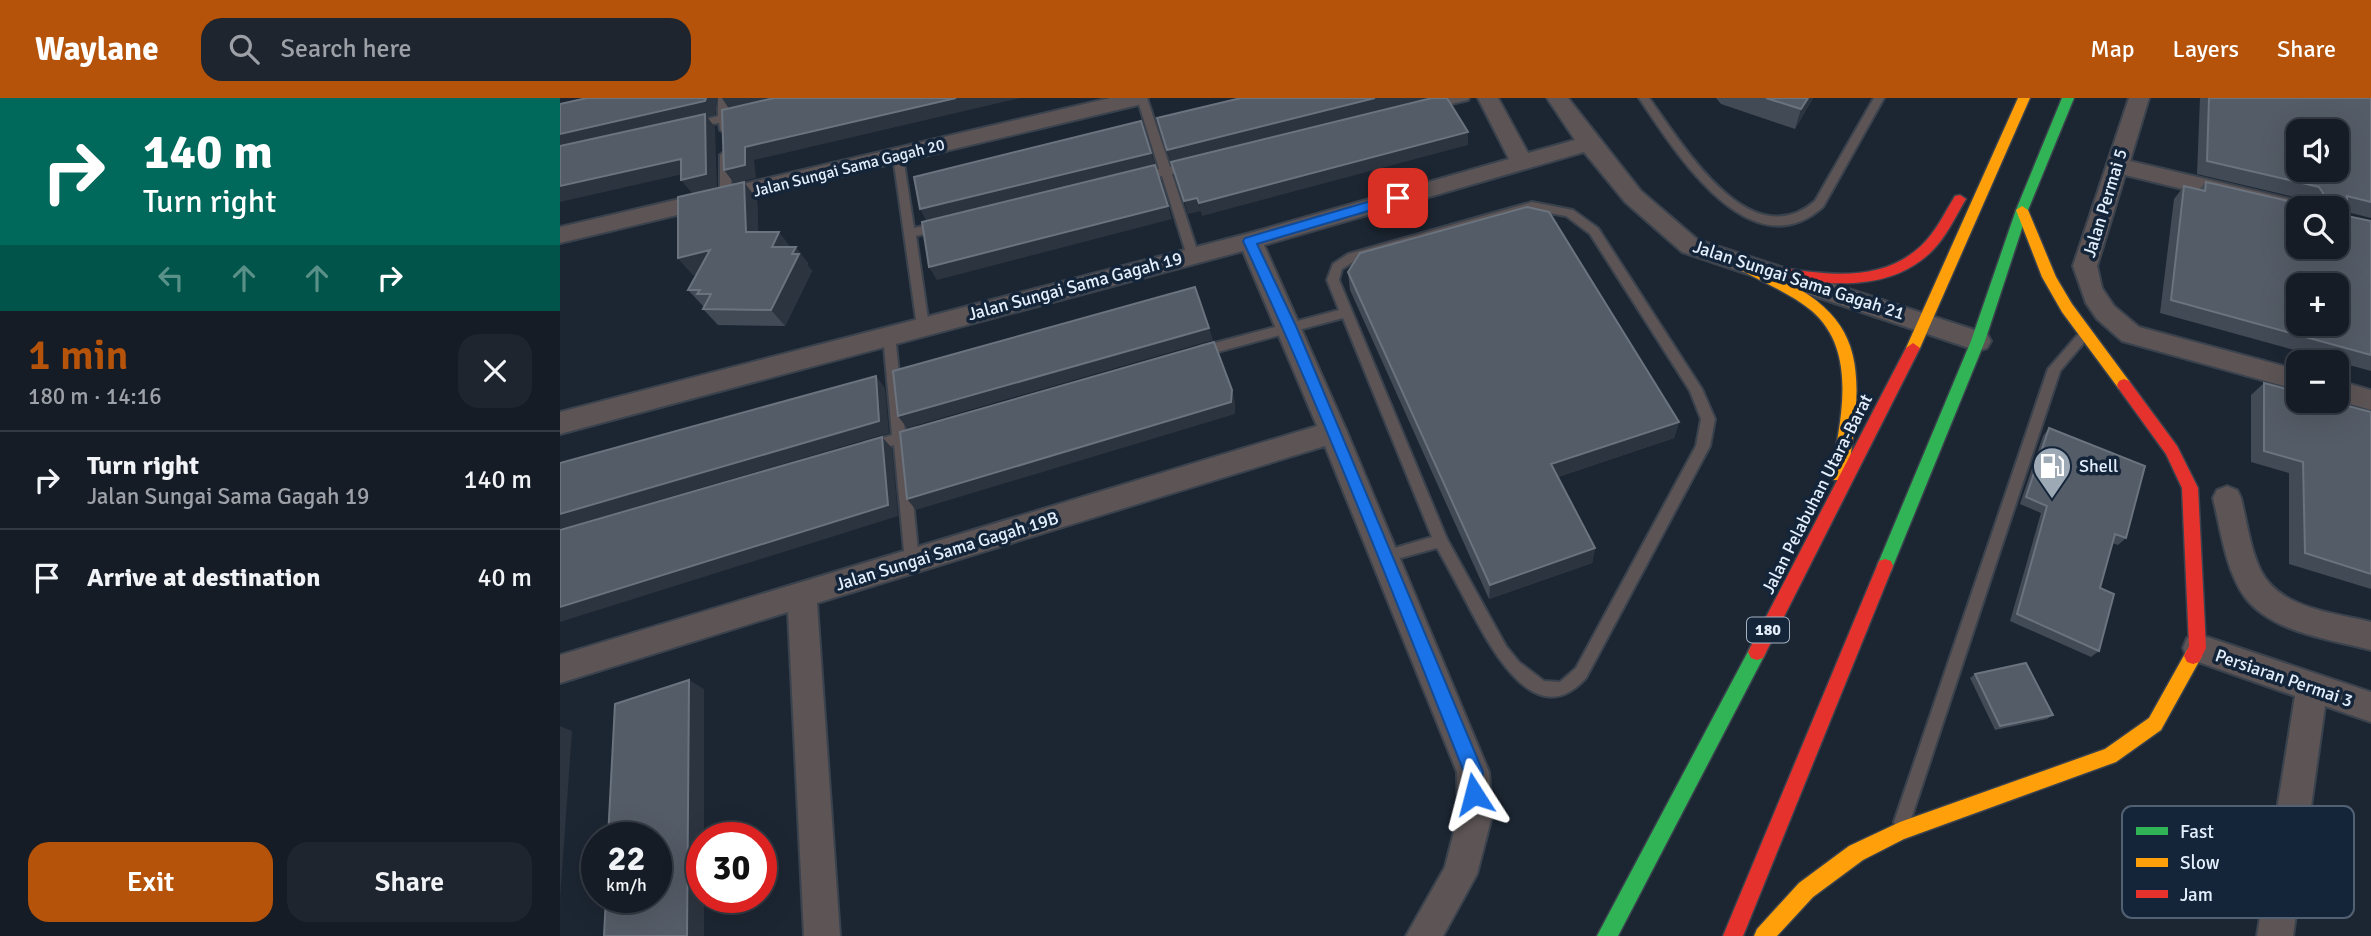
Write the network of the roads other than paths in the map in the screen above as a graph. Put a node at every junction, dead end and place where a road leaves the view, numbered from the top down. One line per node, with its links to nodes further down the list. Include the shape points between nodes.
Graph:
1 (723, 98): 13 (lane)
2 (1140, 98): 17 (street, Jalan Sungai Sama Gagah 20); 21 (lane)
3 (1464, 98): 11 (lane)
4 (1488, 98): 18 (street)
5 (1557, 98): 16 (street, Jalan Sungai Sama Gagah 21)
6 (1644, 98): 7 (lane, via 1713,189 1738,208 1770,221 1789,222 1809,215 1819,204)
7 (1879, 98)
8 (2024, 98): 14 (main road, Jalan Pelabuhan Utara-Barat / 180)
9 (2068, 98): 25 (main road)
10 (2139, 98): 20 (street, Jalan Permai 5)
11 (1423, 108)
12 (751, 113): 13 (lane)
13 (724, 119): 15 (lane); 23 (lane)
14 (2012, 124): 32 (main road, via 1915,260 1880,276 1857,280); 34 (main road, Jalan Pelabuhan Utara-Barat / 180)
15 (683, 128)
16 (1588, 143): 18 (street, Jalan Sungai Sama Gagah 19); 31 (street, Jalan Sungai Sama Gagah 21, via 1657,223 1690,246)
17 (898, 156): 23 (street, Jalan Sungai Sama Gagah 20); 27 (lane)
18 (1521, 161): 29 (street, Jalan Sungai Sama Gagah 19)
19 (1206, 162): 21 (lane)
20 (2116, 164): 24 (street); 41 (street, Jalan Permai 5, via 2085,265 2095,302 2131,334)
21 (1166, 172): 22 (lane); 30 (lane)
22 (1125, 181)
23 (726, 198): 28 (street, Jalan Sungai Sama Gagah 20)
24 (2286, 206)
25 (2022, 209): 38 (main road, via 2049,277); 39 (main road)
26 (950, 224): 27 (lane)
27 (909, 233): 35 (lane)
28 (560, 235)
29 (1250, 241): 30 (street, Jalan Sungai Sama Gagah 19); 36 (street)
30 (1193, 256): 35 (street, Jalan Sungai Sama Gagah 19)
31 (1742, 265): 32 (street, Jalan Sungai Sama Gagah 21); 50 (main road, via 1813,305 1841,337 1850,381)
32 (1770, 271): 34 (street, Jalan Sungai Sama Gagah 21)
33 (1346, 313): 36 (lane); 51 (lane); 51 (lane, via 1333,280 1337,267 1352,257 1514,209 1558,209 1594,231 1703,404 1708,431 1703,446 1594,651 1570,685 1551,691 1541,688 1514,667)
34 (1926, 322): 39 (street, Jalan Sungai Sama Gagah 21); 50 (main road, Jalan Pelabuhan Utara-Barat / 180)
35 (923, 326): 37 (street, Jalan Sungai Sama Gagah 19)
36 (1289, 326): 40 (lane); 46 (street)
37 (889, 335): 44 (street, Jalan Sungai Sama Gagah 19); 47 (lane)
38 (2084, 335): 56 (main road, via 2172,450 2190,488); 61 (lane, via 2054,369)
39 (1978, 341): 66 (main road)
40 (1182, 357)
41 (2286, 377)
42 (2349, 394): 43 (street)
43 (2371, 400)
44 (560, 423)
45 (926, 430): 47 (lane)
46 (1334, 432): 52 (street); 53 (street, Jalan Sungai Sama Gagah 19B)
47 (900, 438): 48 (lane); 53 (lane)
48 (860, 450)
49 (2227, 498): 55 (street, via 2253,585 2271,603 2293,614)
50 (1836, 501): 65 (main road, Jalan Pelabuhan Utara-Barat / 180)
51 (1441, 541): 52 (lane)
52 (1386, 556): 64 (street, via 1473,772 1475,816 1460,874)
53 (912, 561): 54 (street, Jalan Sungai Sama Gagah 19B)
54 (802, 595): 57 (street, Jalan Sungai Sama Gagah 19B); 63 (street)
55 (2371, 636)
56 (2198, 648): 58 (street, Persiaran Permai 3); 61 (main road, via 2155,724 2110,757)
57 (560, 669)
58 (2312, 687): 59 (street, Persiaran Permai 3); 60 (street)
59 (2371, 707)
60 (2294, 806)
61 (1899, 831): 67 (main road, via 1856,853 1806,890)
62 (2278, 918): 68 (street)
63 (822, 936)
64 (1424, 936)
65 (1607, 936)
66 (1733, 936)
67 (1764, 936)
68 (2275, 936)

